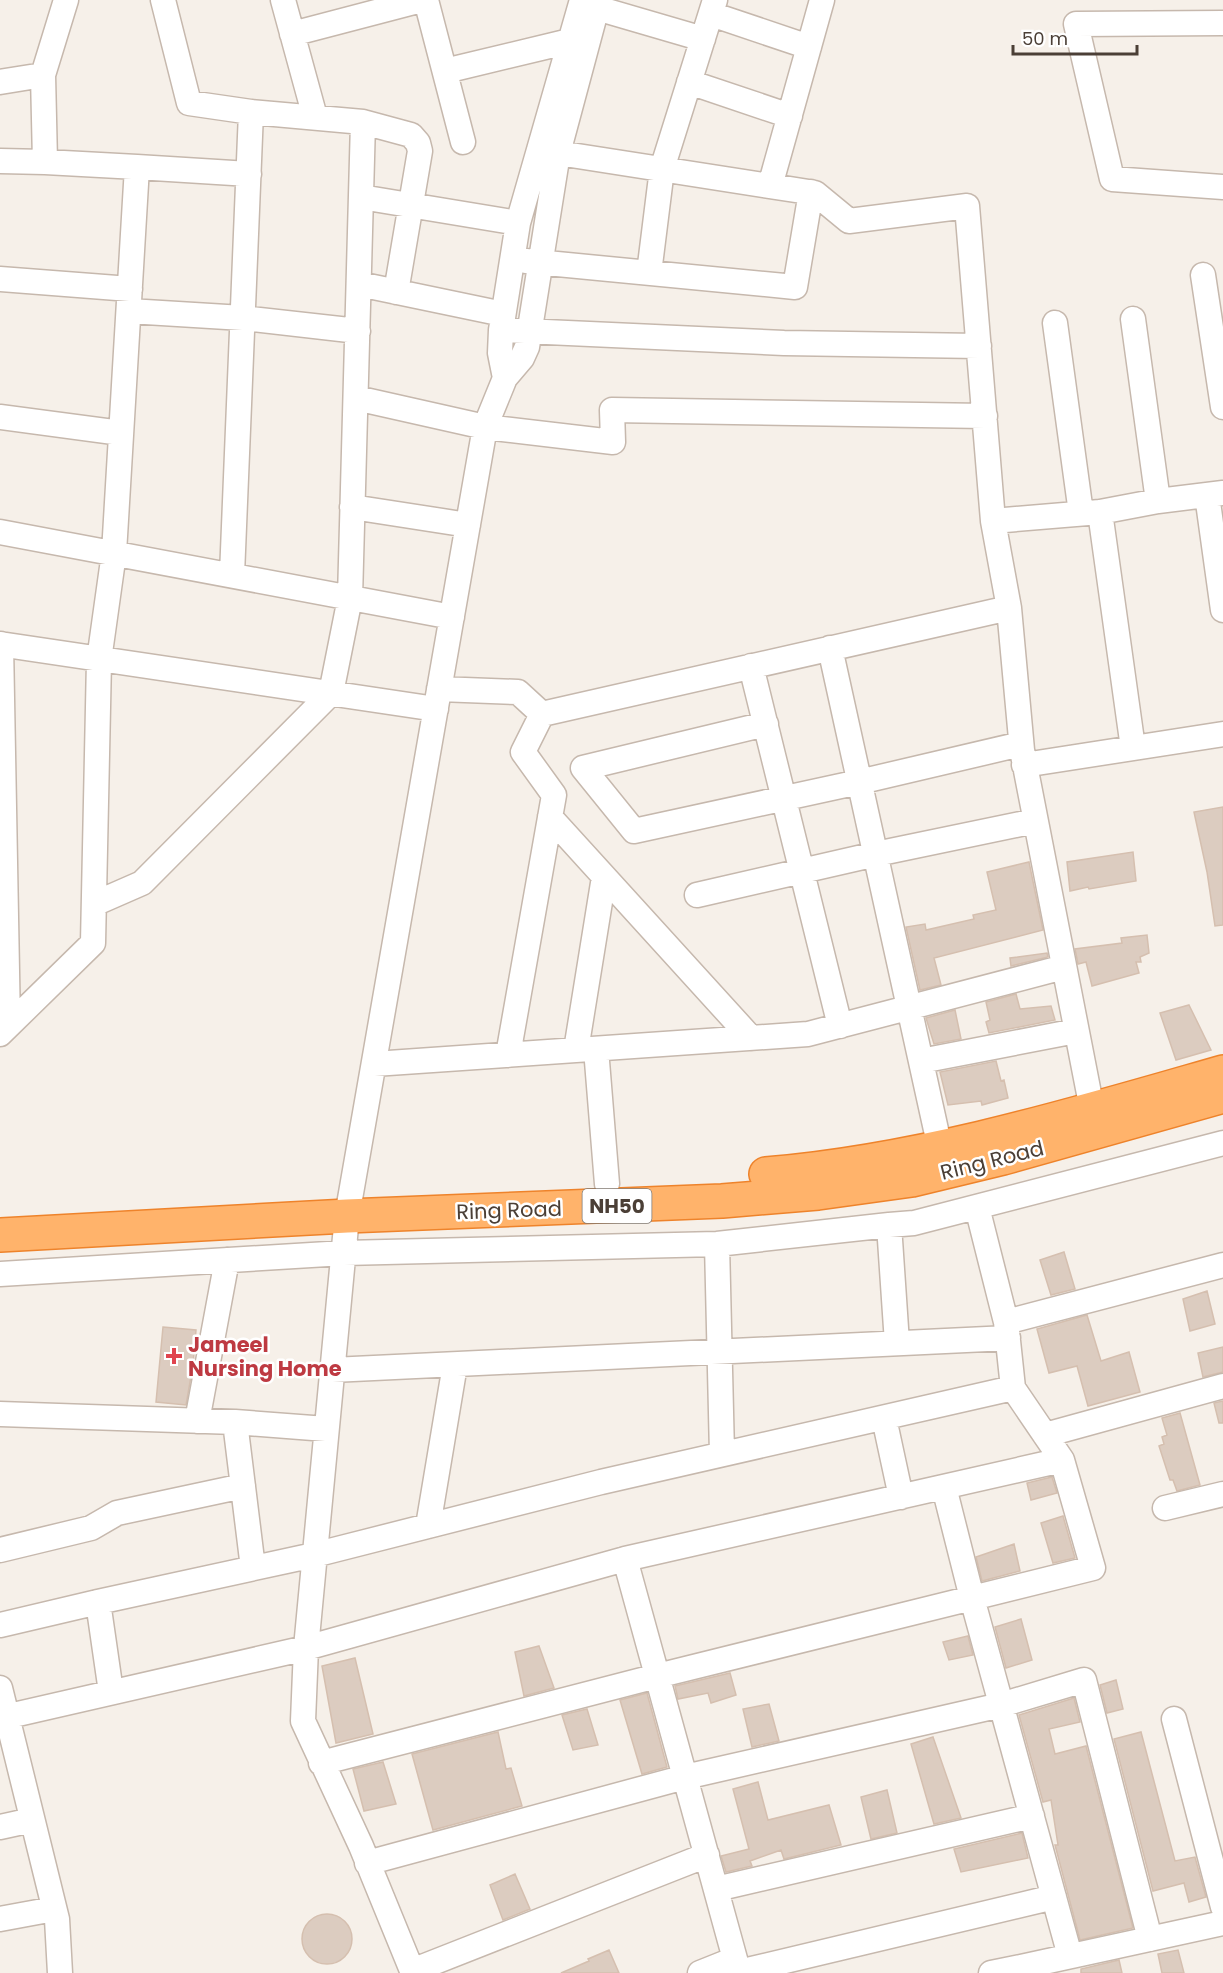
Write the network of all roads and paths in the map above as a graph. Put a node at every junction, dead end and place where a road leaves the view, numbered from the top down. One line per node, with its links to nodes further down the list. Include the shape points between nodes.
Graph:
1 (66, 0): 14 (street)
2 (164, 0): 17 (street, via 189,103)
3 (283, 0): 9 (street)
4 (424, 0): 9 (street); 13 (street)
5 (822, 0): 12 (street)
6 (589, 3): 10 (street); 11 (street); 22 (street)
7 (713, 7): 10 (street); 12 (street)
8 (1223, 23): 29 (street, via 1076,24 1112,179)
9 (292, 34): 19 (street)
10 (703, 39): 16 (street)
11 (570, 41): 13 (street); 22 (street)
12 (809, 47): 18 (street)
13 (445, 71): 21 (street)
14 (44, 75): 15 (street); 24 (street)
15 (0, 82)
16 (689, 82): 18 (street); 26 (street)
17 (251, 112): 19 (street); 27 (street)
18 (790, 116): 28 (street)
19 (315, 117): 20 (street)
20 (363, 122): 31 (street); 32 (street, via 411,135 418,143 420,151)
21 (463, 142)
22 (548, 152): 26 (street); 33 (street); 35 (street)
23 (0, 160): 24 (street)
24 (45, 162): 25 (street)
25 (137, 167): 27 (street); 41 (street)
26 (662, 169): 28 (street); 36 (street)
27 (249, 174): 42 (street)
28 (770, 186): 30 (street)
29 (1223, 187)
30 (811, 192): 36 (street, via 795,287); 48 (street, via 849,221 967,206)
31 (361, 196): 32 (street); 39 (street)
32 (410, 205): 33 (street); 40 (street)
33 (518, 223): 34 (street)
34 (512, 260): 35 (street); 44 (street)
35 (540, 262): 36 (street); 47 (street)
36 (649, 273)
37 (1203, 275): 51 (street)
38 (0, 279): 41 (street)
39 (359, 284): 40 (street); 46 (street)
40 (396, 292): 44 (street)
41 (129, 300): 42 (street); 55 (street)
42 (243, 318): 46 (street); 64 (street)
43 (1133, 319): 57 (street)
44 (502, 322): 47 (street); 49 (street, via 501,352)
45 (1056, 323): 59 (street)
46 (357, 331): 50 (street)
47 (529, 331): 48 (street, via 784,343); 49 (street, via 522,358)
48 (979, 346): 52 (street)
49 (506, 378): 54 (street)
50 (356, 398): 54 (street); 58 (street)
51 (1223, 406)
52 (985, 416): 54 (street, via 612,410 613,442); 60 (street)
53 (0, 417): 55 (street)
54 (485, 427): 61 (street)
55 (121, 433): 63 (street)
56 (1215, 494): 57 (street); 67 (street)
57 (1158, 501): 59 (street)
58 (352, 507): 61 (street); 65 (street)
59 (1091, 512): 60 (street); 78 (street)
60 (993, 521): 66 (street)
61 (468, 525): 68 (street)
62 (0, 532): 63 (street)
63 (114, 553): 64 (street); 71 (street)
64 (232, 575): 65 (street)
65 (350, 598): 68 (street); 73 (street)
66 (1009, 608): 70 (street); 79 (street)
67 (1223, 610)
68 (452, 617): 74 (street)
69 (1, 644): 71 (street); 85 (street)
70 (830, 648): 72 (street); 80 (street)
71 (99, 660): 73 (street); 89 (street)
72 (751, 666): 75 (street); 76 (street)
73 (331, 693): 74 (street); 89 (street, via 142,883)
74 (437, 699): 75 (street, via 518,692); 99 (street)
75 (542, 714): 82 (street, via 523,752 554,795)
76 (766, 724): 81 (street); 81 (street, via 583,768 634,831)
77 (1223, 734): 78 (street)
78 (1133, 748): 79 (street)
79 (1023, 754): 80 (street); 83 (street)
80 (859, 782): 81 (street); 84 (street)
81 (784, 798): 86 (street)
82 (550, 817): 87 (street); 97 (street)
83 (1035, 821): 84 (street); 90 (street)
84 (876, 854): 86 (street); 91 (street)
85 (2, 858): 93 (street)
86 (802, 872): 88 (street); 92 (street)
87 (604, 877): 95 (street); 96 (street)
88 (697, 895)
89 (94, 904): 93 (street, via 93,943)
90 (1064, 967): 91 (street); 94 (street)
91 (910, 1008): 92 (street); 98 (street)
92 (840, 1026): 95 (street, via 808,1034)
93 (4, 1030)
94 (1076, 1030): 98 (street); 102 (street)
95 (751, 1038): 96 (street)
96 (586, 1049): 97 (street); 105 (street)
97 (508, 1055): 99 (street)
98 (921, 1061): 104 (street)
99 (374, 1064): 106 (street)
100 (1223, 1072): 102 (highway, Ring Road / NH50)
101 (1223, 1096): 106 (highway, Ring Road / NH50, via 912,1180 818,1193 591,1207)
102 (1092, 1109): 104 (highway, Ring Road / NH50)
103 (1223, 1143): 107 (street)
104 (940, 1148): 105 (highway, Ring Road / NH50, via 809,1171)
105 (607, 1184): 106 (highway, Ring Road / NH50)
106 (349, 1207): 108 (highway, Ring Road / NH50); 110 (highway, Ring Road / NH50); 112 (street)
107 (976, 1207): 109 (street); 116 (street)
108 (0, 1214)
109 (889, 1226): 111 (street); 117 (street)
110 (0, 1235)
111 (717, 1244): 112 (street); 118 (street)
112 (344, 1253): 113 (street); 120 (street)
113 (227, 1260): 115 (street); 125 (street)
114 (1223, 1265): 116 (street)
115 (0, 1274)
116 (1007, 1330): 117 (street); 122 (street)
117 (897, 1343): 118 (street)
118 (720, 1352): 119 (street); 129 (street)
119 (454, 1365): 120 (street); 136 (street)
120 (332, 1370): 127 (street)
121 (1223, 1386): 128 (street)
122 (1013, 1388): 124 (street); 128 (street)
123 (0, 1414): 125 (street)
124 (884, 1418): 129 (street); 134 (street)
125 (197, 1421): 126 (street)
126 (235, 1422): 127 (street); 131 (street)
127 (326, 1429): 138 (street)
128 (1046, 1436): 130 (street)
129 (722, 1454): 136 (street)
130 (1062, 1460): 132 (street); 141 (street, via 1093,1568)
131 (243, 1486): 137 (street, via 117,1513 91,1528); 140 (street)
132 (944, 1487): 134 (street); 141 (street)
133 (1223, 1494): 135 (street)
134 (901, 1497): 139 (street)
135 (1165, 1508)
136 (428, 1526): 138 (street)
137 (0, 1550)
138 (314, 1555): 140 (street); 144 (street)
139 (625, 1559): 144 (street); 145 (street)
140 (253, 1568): 142 (street)
141 (972, 1598): 145 (street); 148 (street)
142 (98, 1602): 143 (street); 147 (street)
143 (0, 1625)
144 (306, 1648): 147 (street); 151 (street, via 303,1721)
145 (657, 1676): 151 (street); 152 (street)
146 (0, 1688): 149 (street)
147 (111, 1692): 149 (street)
148 (1001, 1705): 152 (street); 153 (street); 164 (street, via 1084,1680)
149 (3, 1717): 154 (street)
150 (1174, 1719): 160 (street)
151 (321, 1762): 157 (street)
152 (685, 1778): 156 (street); 157 (street)
153 (1032, 1816): 158 (street); 159 (street)
154 (32, 1820): 155 (street); 161 (street)
155 (0, 1827)
156 (707, 1855): 158 (street); 168 (street)
157 (368, 1863): 168 (street)
158 (716, 1889): 166 (street)
159 (1054, 1897): 165 (street); 166 (street)
160 (1223, 1907)
161 (54, 1909): 162 (street); 169 (street)
162 (0, 1919)
163 (1223, 1923): 164 (street)
164 (1150, 1939): 165 (street)
165 (1070, 1956): 167 (street)
166 (738, 1968): 170 (street)
167 (1022, 1970): 171 (street)
168 (412, 1972)
169 (60, 1973)
170 (700, 1973)
171 (991, 1973)

